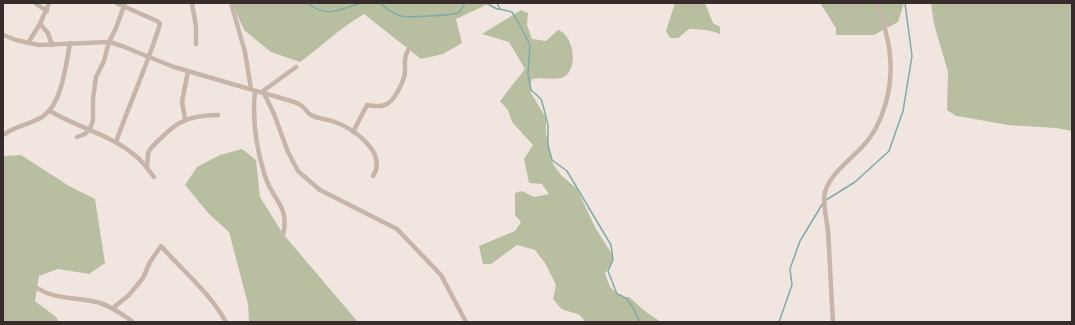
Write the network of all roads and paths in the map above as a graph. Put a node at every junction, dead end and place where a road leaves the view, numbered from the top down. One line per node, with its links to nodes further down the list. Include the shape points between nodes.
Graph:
1 (35, 3): 8 (street)
2 (49, 3): 8 (street)
3 (116, 3): 7 (street)
4 (192, 3): 14 (street)
5 (231, 3): 20 (street)
6 (878, 3): 39 (street, via 890,54 891,74 882,112 873,136 835,175 829,183 823,202 828,231)
7 (124, 5): 11 (street); 17 (street, via 159,22)
8 (47, 10): 9 (street)
9 (40, 24): 12 (street); 15 (street)
10 (3, 35): 12 (street)
11 (109, 42): 13 (street); 17 (street); 25 (street, via 95,83 93,120)
12 (28, 43): 15 (street)
13 (70, 43): 15 (street); 22 (street, via 59,90)
14 (196, 44)
15 (52, 45)
16 (408, 50): 26 (street, via 404,58 403,80 390,102 385,105 367,105)
17 (150, 57): 19 (street); 29 (street, via 133,94)
18 (296, 67): 21 (street)
19 (188, 72): 20 (street); 24 (street, via 182,102)
20 (253, 90): 21 (street); 33 (street, via 254,128 270,191 282,206 285,226)
21 (263, 91): 26 (street, via 291,100 310,115 335,122); 38 (street, via 298,171 320,190 397,228 441,275)
22 (50, 111): 25 (street); 27 (street)
23 (218, 115): 24 (street)
24 (185, 119): 30 (street, via 151,148)
25 (90, 129): 28 (street); 29 (street)
26 (353, 132): 31 (street, via 362,138 374,153 378,169)
27 (3, 135)
28 (77, 137)
29 (116, 142): 30 (street, via 139,158)
30 (147, 168): 32 (street)
31 (373, 176)
32 (154, 177)
33 (283, 235)
34 (37, 288): 35 (street)
35 (113, 308): 36 (street); 37 (street, via 129,295 143,278 161,246 200,286 220,310)
36 (133, 322)
37 (226, 322)
38 (466, 322)
39 (833, 322)

